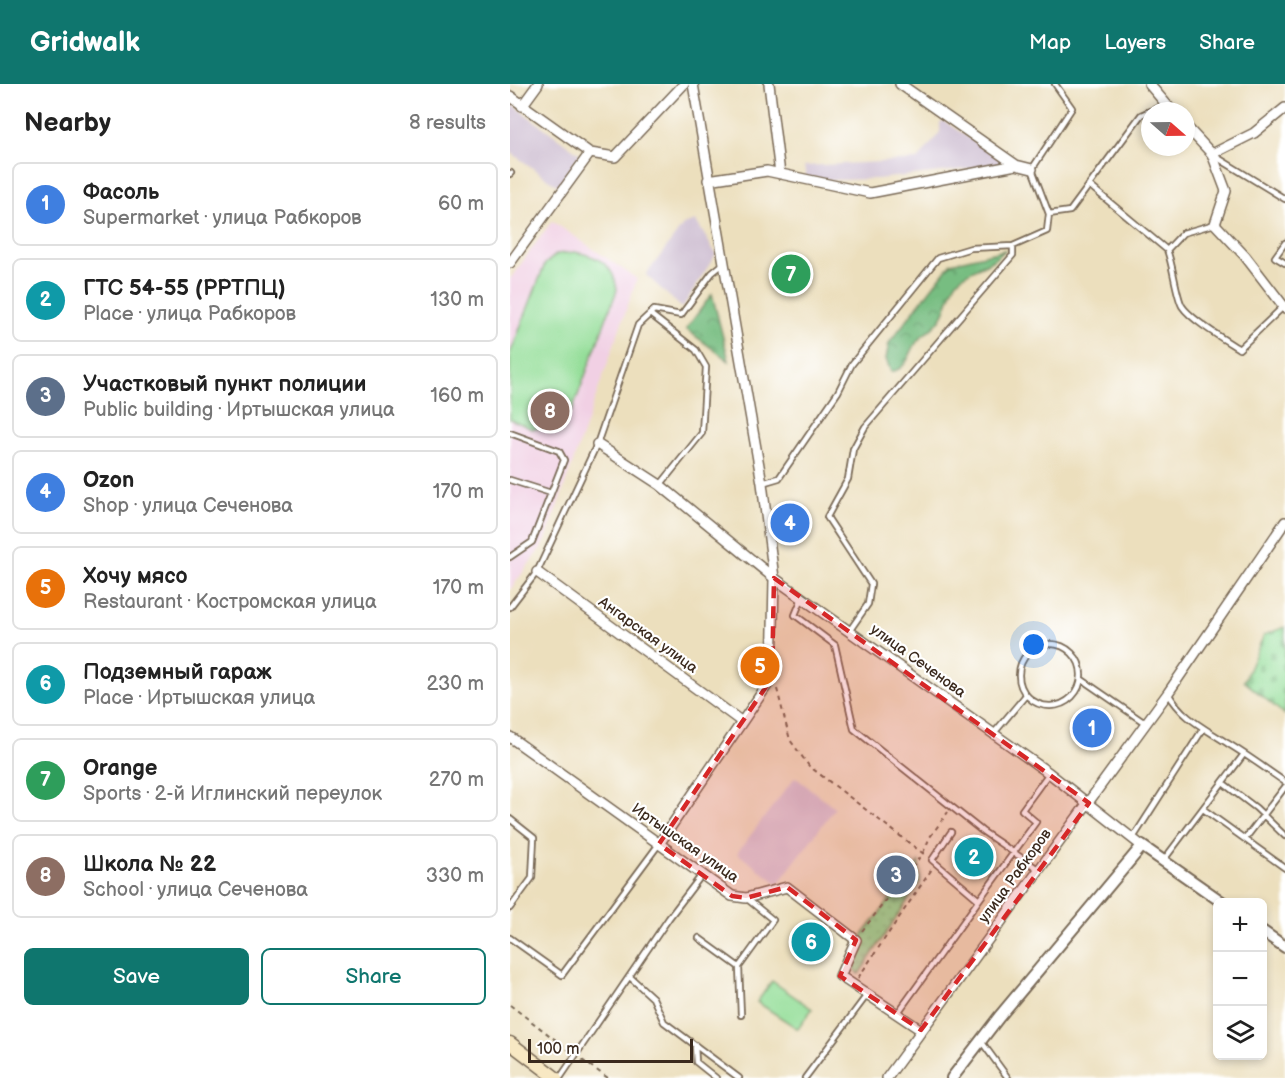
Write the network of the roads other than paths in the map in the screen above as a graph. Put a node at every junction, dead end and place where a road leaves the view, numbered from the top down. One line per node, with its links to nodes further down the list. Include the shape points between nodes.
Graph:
1 (538, 84): 10 (street)
2 (684, 84): 14 (street, via 615,157)
3 (693, 84): 19 (street)
4 (769, 84): 18 (street)
5 (900, 84): 16 (street)
6 (1054, 84): 17 (lane, via 1072,108)
7 (1149, 84): 9 (street)
8 (510, 96): 10 (street)
9 (1164, 102)
10 (522, 106): 14 (street)
11 (1285, 108): 15 (street, via 1254,133)
12 (1141, 116): 20 (lane)
13 (1195, 136): 15 (street)
14 (590, 153): 27 (street)
15 (1212, 154): 21 (lane); 23 (street, via 1226,191)
16 (1016, 165): 17 (street); 18 (street, via 870,193)
17 (1032, 169): 22 (lane)
18 (780, 174): 19 (street, via 767,171)
19 (708, 180): 29 (street)
20 (1089, 185): 22 (lane, via 1070,211); 26 (lane)
21 (1285, 199)
22 (1049, 214): 25 (lane, via 1047,231)
23 (1215, 224): 26 (lane, via 1183,233); 30 (street)
24 (1285, 243): 28 (lane, via 1275,257)
25 (1013, 246): 35 (lane, via 971,248 938,258 852,364 838,392 779,478); 44 (lane, via 1013,255 865,427 853,449 848,479 827,517 871,584 868,604)
26 (1167, 250): 30 (lane, via 1182,305 1239,350)
27 (510, 263)
28 (1285, 263)
29 (723, 264): 31 (lane, via 681,315 654,310); 35 (street)
30 (1285, 307)
31 (650, 314): 33 (lane, via 638,325); 36 (lane, via 696,350 706,366 702,434)
32 (510, 433): 37 (lane, via 559,451 564,460)
33 (597, 444): 36 (street, улица Сеченова); 40 (lane)
34 (510, 480): 37 (lane)
35 (762, 483): 41 (street)
36 (660, 485): 41 (street, улица Сеченова)
37 (551, 494): 39 (lane, via 532,542)
38 (1285, 522): 46 (street, улица Рабкоров)
39 (510, 557)
40 (537, 572): 43 (lane); 48 (street, Ангарская улица)
41 (774, 578): 42 (street, улица Сеченова); 48 (street, via 772,678)
42 (802, 598): 44 (street, улица Сеченова); 68 (lane, via 795,615 835,645 854,729 982,831)
43 (510, 607)
44 (850, 630): 51 (street, улица Сеченова)
45 (1081, 679): 47 (lane, via 1078,689 1063,704 1044,706); 47 (lane, via 1076,658 1068,650 1059,645 1044,645 1026,656 1021,666 1019,678); 49 (lane)
46 (1168, 693): 49 (street, улица Рабкоров); 50 (lane, via 1178,709)
47 (1026, 694): 51 (lane)
48 (742, 722): 66 (street)
49 (1145, 723): 58 (street, улица Рабкоров)
50 (1203, 729): 53 (lane); 64 (lane)
51 (994, 733): 54 (street, улица Сеченова)
52 (510, 737): 66 (street, Иртышская улица)
53 (1244, 754): 55 (lane); 56 (lane)
54 (1049, 773): 58 (street, улица Сеченова); 68 (lane, via 1022,810 1036,822)
55 (1285, 782)
56 (1222, 783): 59 (lane); 60 (lane)
57 (1285, 787): 60 (lane)
58 (1089, 803): 64 (street, улица Сеченова); 71 (street, улица Рабкоров)
59 (1203, 809): 65 (lane); 69 (lane)
60 (1263, 816): 63 (lane); 65 (lane)
61 (510, 819): 76 (lane, via 534,838 532,878)
62 (951, 832): 75 (lane, via 934,862)
63 (1285, 836)
64 (1133, 838): 67 (street, улица Сеченова)
65 (1245, 840): 70 (lane)
66 (659, 844): 72 (street, Иртышская улица); 78 (lane, via 562,975)
67 (1142, 846): 69 (street, улица Сеченова); 87 (street)
68 (1016, 852): 71 (lane); 75 (lane)
69 (1162, 861): 74 (street, улица Сеченова)
70 (1285, 868)
71 (1038, 869): 86 (street, улица Рабкоров)
72 (701, 876): 73 (street, Иртышская улица, via 732,896); 82 (lane)
73 (746, 898): 81 (lane, via 773,920); 83 (street, Иртышская улица, via 787,887 856,940 840,976)
74 (1215, 898)
75 (979, 900): 85 (lane)
76 (510, 908)
77 (1267, 934): 80 (street)
78 (510, 938)
79 (699, 938): 81 (lane)
80 (1285, 947)
81 (739, 967): 84 (lane)
82 (630, 977): 89 (lane, via 653,998 664,1022); 90 (lane, via 576,1055)
83 (867, 995): 85 (street); 93 (lane)
84 (741, 1015)
85 (896, 1015): 86 (street)
86 (921, 1030): 94 (street, улица Рабкоров)
87 (981, 1040): 95 (street); 96 (lane)
88 (510, 1043): 90 (main road)
89 (694, 1045): 91 (lane, via 696,1062); 92 (lane)
90 (551, 1076)
91 (716, 1078)
92 (739, 1078)
93 (805, 1078)
94 (887, 1078)
95 (952, 1078)
96 (1008, 1078)

